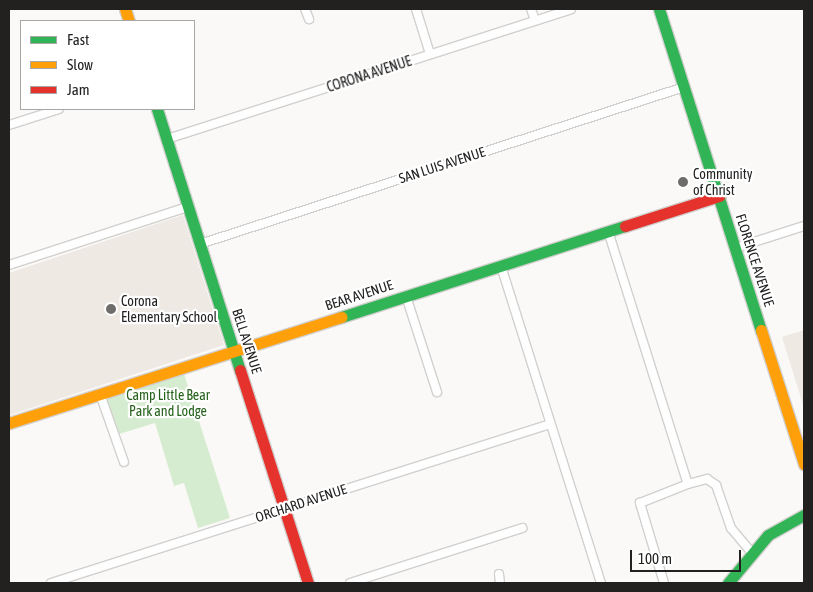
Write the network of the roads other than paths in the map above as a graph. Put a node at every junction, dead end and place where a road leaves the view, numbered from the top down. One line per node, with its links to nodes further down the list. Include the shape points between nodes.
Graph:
1 (306, 9): 6 (street)
2 (416, 9): 8 (street)
3 (531, 9): 7 (street)
4 (571, 9): 7 (street, CORONA AVENUE)
5 (659, 9): 9 (street, FLORENCE AVENUE)
6 (309, 19)
7 (534, 20): 8 (street, CORONA AVENUE)
8 (430, 54): 13 (street, CORONA AVENUE)
9 (684, 87): 14 (street, FLORENCE AVENUE); 18 (street, SAN LUIS AVENUE)
10 (56, 110): 12 (street)
11 (157, 110): 13 (street, BELL AVENUE)
12 (9, 125)
13 (167, 139): 15 (street, BELL AVENUE)
14 (719, 196): 17 (street, BEAR AVENUE); 19 (street, FLORENCE AVENUE)
15 (188, 208): 18 (street, BELL AVENUE); 20 (street)
16 (804, 226): 19 (street)
17 (608, 231): 21 (street, BEAR AVENUE); 30 (street)
18 (200, 244): 23 (street, BELL AVENUE)
19 (735, 248): 29 (street, FLORENCE AVENUE)
20 (9, 265)
21 (501, 266): 22 (street, BEAR AVENUE); 27 (street)
22 (406, 296): 23 (street, BEAR AVENUE); 24 (street)
23 (234, 352): 25 (street, BEAR AVENUE); 31 (street, BELL AVENUE)
24 (437, 392)
25 (100, 394): 26 (street, BEAR AVENUE); 28 (street)
26 (9, 424)
27 (550, 424): 31 (street, ORCHARD AVENUE); 40 (street)
28 (124, 462)
29 (804, 464)
30 (688, 484): 34 (street, via 707,479 716,485 731,528); 41 (street, via 640,503)
31 (284, 509): 36 (street, ORCHARD AVENUE); 37 (street, BELL AVENUE)
32 (804, 516): 34 (street, via 779,527)
33 (522, 528): 38 (street)
34 (752, 552): 42 (street)
35 (499, 574): 39 (street)
36 (51, 583)
37 (308, 583)
38 (350, 583)
39 (500, 583)
40 (601, 583)
41 (664, 583)
42 (728, 583)

